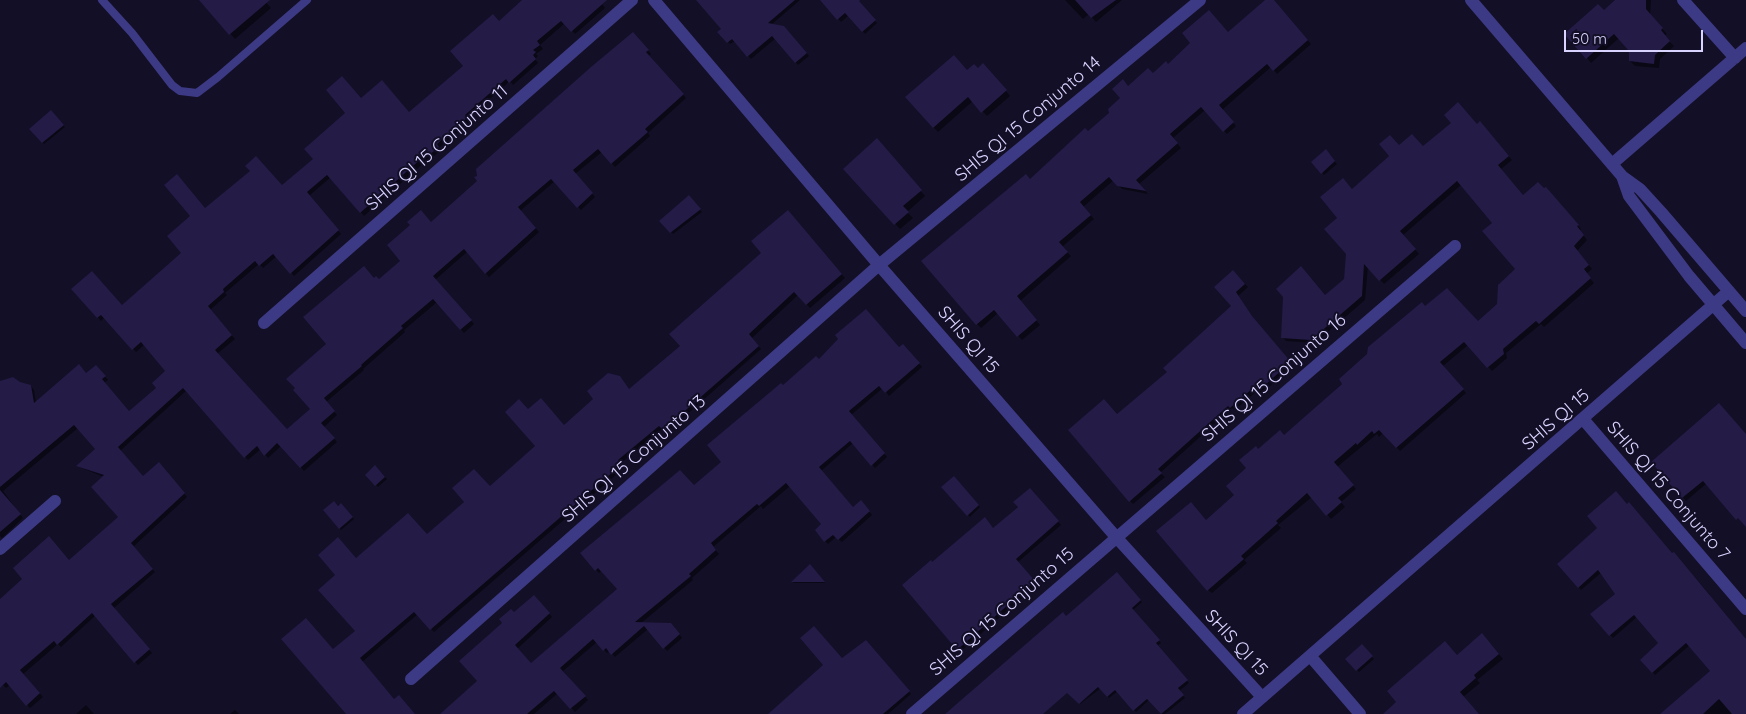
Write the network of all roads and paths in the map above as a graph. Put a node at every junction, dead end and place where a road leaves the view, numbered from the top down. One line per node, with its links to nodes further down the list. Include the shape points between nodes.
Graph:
1 (102, 0): 2 (lane, via 172,86 180,91 197,93)
2 (307, 0)
3 (632, 0): 17 (street, SHIS QI 15 Conjunto 11)
4 (654, 0): 13 (street, SHIS QI 15)
5 (1200, 0): 13 (street, SHIS QI 15 Conjunto 14)
6 (1471, 0): 10 (street)
7 (1683, 0): 9 (street)
8 (1746, 48): 9 (street)
9 (1735, 58): 10 (street)
10 (1612, 164): 11 (street)
11 (1622, 176): 14 (street, via 1662,212); 15 (street, via 1629,196)
12 (1455, 246): 21 (street, SHIS QI 15 Conjunto 16)
13 (879, 265): 21 (street, SHIS QI 15); 25 (street, SHIS QI 15 Conjunto 13)
14 (1729, 291): 15 (street, SHIS QI 15); 16 (street)
15 (1713, 306): 18 (street); 19 (street, SHIS QI 15)
16 (1746, 311)
17 (264, 323)
18 (1746, 343)
19 (1583, 419): 23 (street, SHIS QI 15 Conjunto 7); 24 (street, SHIS QI 15)
20 (55, 501): 22 (street)
21 (1116, 537): 26 (street, SHIS QI 15); 27 (street, SHIS QI 15 Conjunto 15)
22 (0, 549)
23 (1746, 609)
24 (1311, 657): 26 (street, SHIS QI 15); 29 (street)
25 (411, 679)
26 (1262, 697): 28 (street, SHIS QI 15)
27 (912, 714)
28 (1243, 714)
29 (1360, 714)

